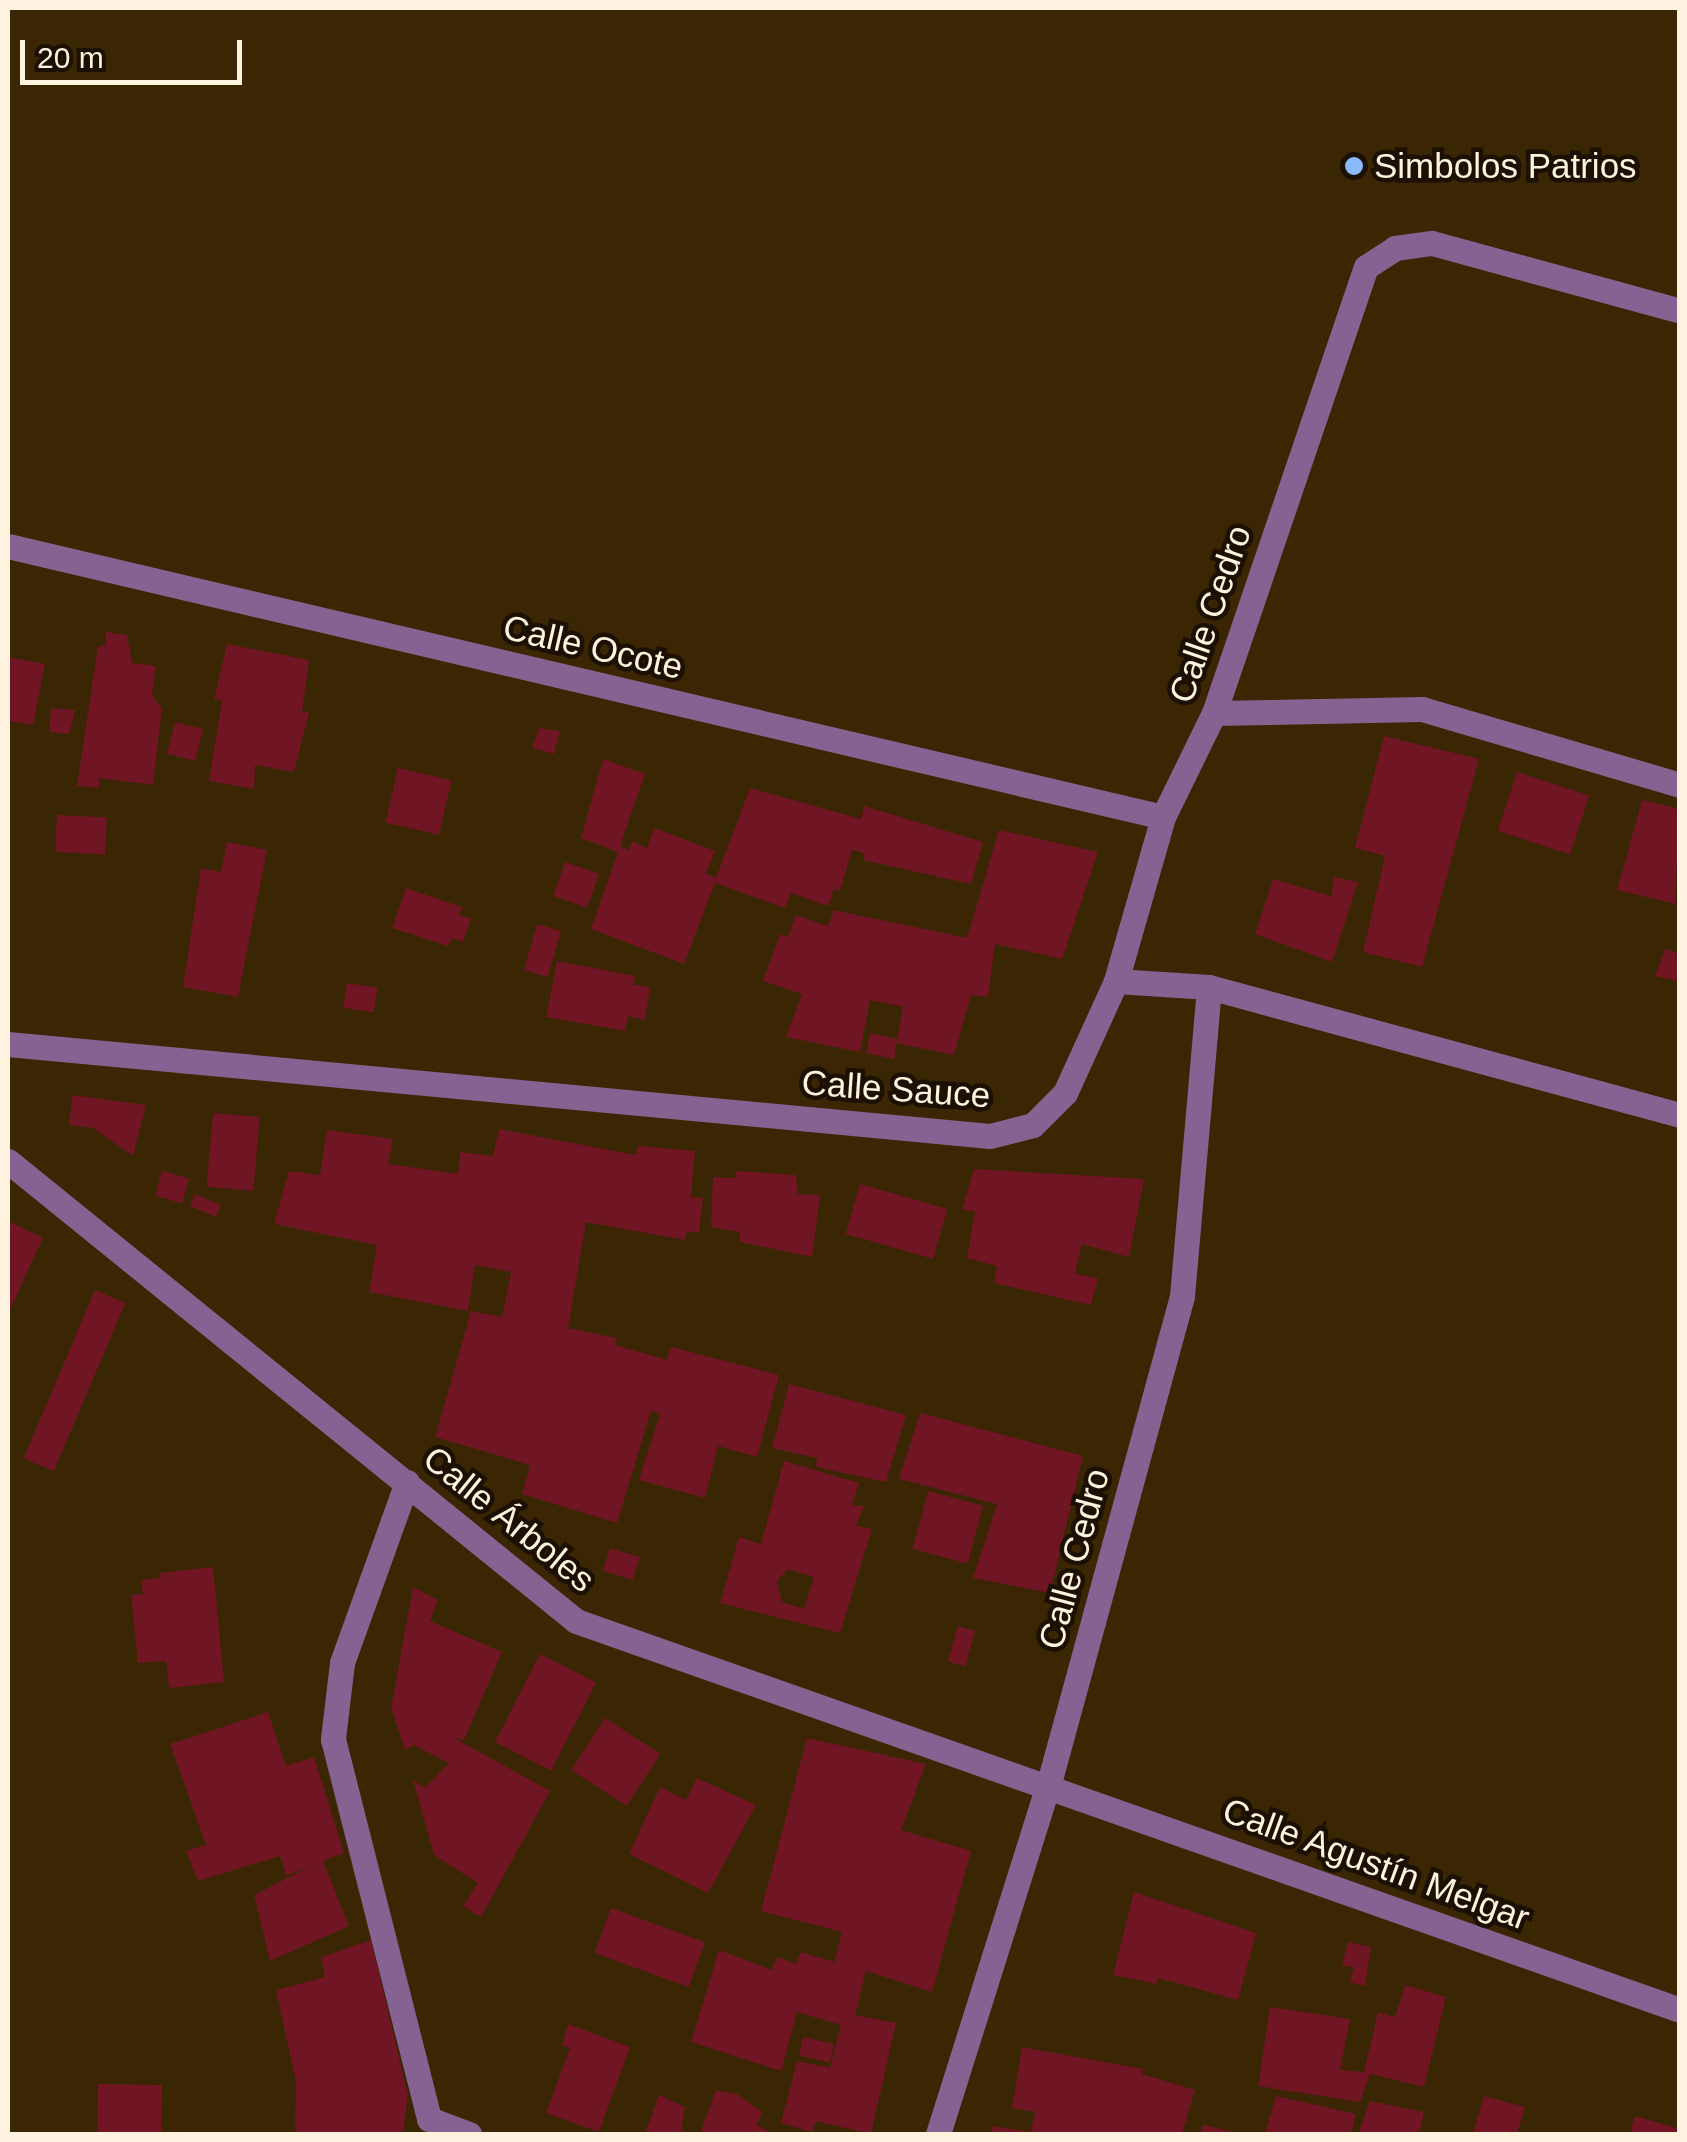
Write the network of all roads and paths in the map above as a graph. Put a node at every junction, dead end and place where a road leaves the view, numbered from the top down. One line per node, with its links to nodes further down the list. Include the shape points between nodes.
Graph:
1 (1680, 312): 3 (street, Calle Cedro, via 1432,243 1396,248 1366,267)
2 (8, 546): 5 (street, Calle Ocote)
3 (1214, 714): 4 (street, via 1422,710); 5 (street, Calle Cedro)
4 (1680, 785)
5 (1164, 818): 6 (street, Calle Cedro)
6 (1116, 981): 7 (street); 8 (street, Calle Sauce, via 1065,1092 1033,1124 990,1136)
7 (1209, 987): 9 (street); 12 (street, Calle Cedro, via 1182,1296)
8 (8, 1044)
9 (1680, 1115)
10 (8, 1161): 11 (street, Calle Árboles, via 19,1177)
11 (407, 1482): 12 (street, Calle Árboles, via 576,1621); 14 (street, via 342,1663 332,1739 429,2118)
12 (1050, 1783): 13 (street, Calle Agustín Melgar); 15 (street, Calle Cedro)
13 (1680, 2010)
14 (469, 2134)
15 (938, 2134)

